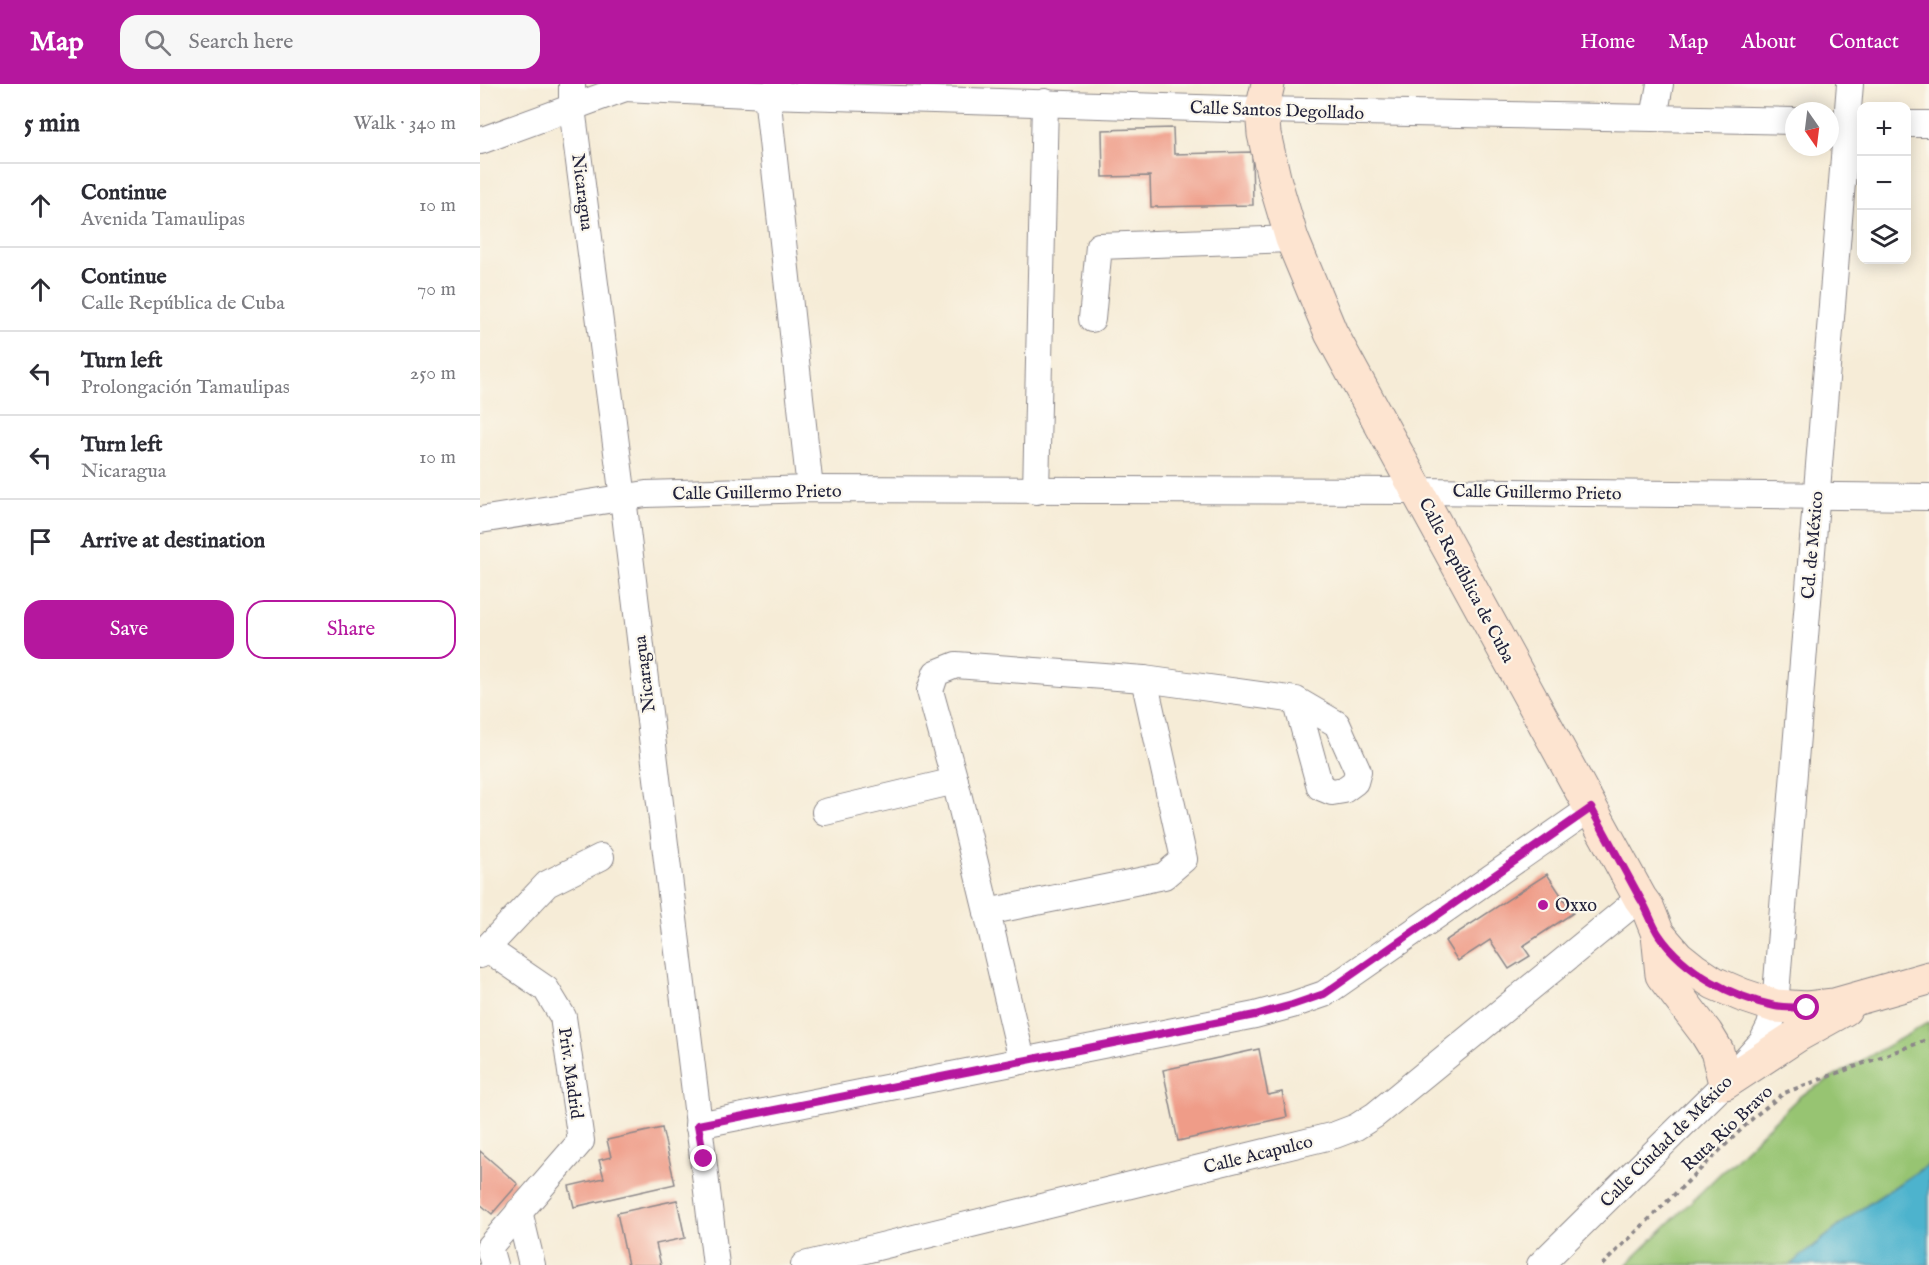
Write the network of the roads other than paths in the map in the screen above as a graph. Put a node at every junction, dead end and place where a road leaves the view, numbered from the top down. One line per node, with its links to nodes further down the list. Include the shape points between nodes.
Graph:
1 (1660, 84): 9 (street)
2 (1850, 84): 11 (street, Cd. de México)
3 (621, 86): 5 (street, Calle Santos Degollado); 6 (street)
4 (990, 92): 5 (street, Calle Santos Degollado); 8 (street, Calle Santos Degollado)
5 (766, 95): 17 (street)
6 (572, 96): 14 (street); 22 (street, Nicaragua)
7 (1265, 97): 8 (street, Calle Santos Degollado); 9 (street, Calle Santos Degollado); 15 (street, Calle República de Cuba, via 1264,134)
8 (1045, 102): 18 (street)
9 (1654, 118): 10 (street, Calle Santos Degollado)
10 (1785, 121)
11 (1846, 122): 20 (street, Cd. de México)
12 (1911, 124): 13 (street)
13 (1929, 124)
14 (480, 141)
15 (1292, 239): 16 (street, via 1099,246); 19 (street, Calle República de Cuba, via 1331,333)
16 (1092, 319)
17 (810, 489): 18 (street, Calle Guillermo Prieto); 22 (street, Calle Guillermo Prieto)
18 (1036, 491): 19 (street, Calle Guillermo Prieto)
19 (1419, 491): 20 (street, Calle Guillermo Prieto); 27 (street, Calle República de Cuba)
20 (1816, 495): 21 (street, Calle Guillermo Prieto); 36 (street, Cd. de México)
21 (1929, 496)
22 (623, 498): 23 (street, Calle Guillermo Prieto); 39 (street, Nicaragua)
23 (480, 520)
24 (1144, 679): 25 (street); 26 (street, via 956,665 936,673 930,691); 31 (street, via 1184,859 1164,876)
25 (1296, 700)
26 (955, 781): 28 (street); 31 (street)
27 (1591, 808): 30 (street, Calle República de Cuba); 37 (street, via 1324,994 1255,1015)
28 (825, 812)
29 (601, 857): 33 (street, Priv. Madrid, via 547,884)
30 (1640, 898): 32 (street, Calle República de Cuba); 42 (street, Calle Acapulco, via 1356,1127)
31 (987, 912): 37 (street)
32 (1658, 934): 36 (street, Calle República de Cuba, via 1678,957 1714,983); 38 (street, via 1662,975 1717,1051)
33 (483, 952): 40 (street, Priv. Madrid, via 546,989 563,1017 580,1141)
34 (1929, 978): 35 (street)
35 (1870, 995): 36 (street, Calle República de Cuba, via 1834,1005); 38 (street, via 1798,1035)
36 (1775, 1006): 38 (street, Calle Ciudad de México, via 1762,1041)
37 (1022, 1060): 39 (street)
38 (1725, 1083): 46 (street, Calle Ciudad de México)
39 (698, 1125): 44 (street, Nicaragua)
40 (519, 1211): 41 (street, Priv. Madrid); 43 (street)
41 (492, 1256)
42 (847, 1260): 45 (street, Calle Acapulco)
43 (532, 1265)
44 (716, 1265)
45 (804, 1265)
46 (1540, 1265)

